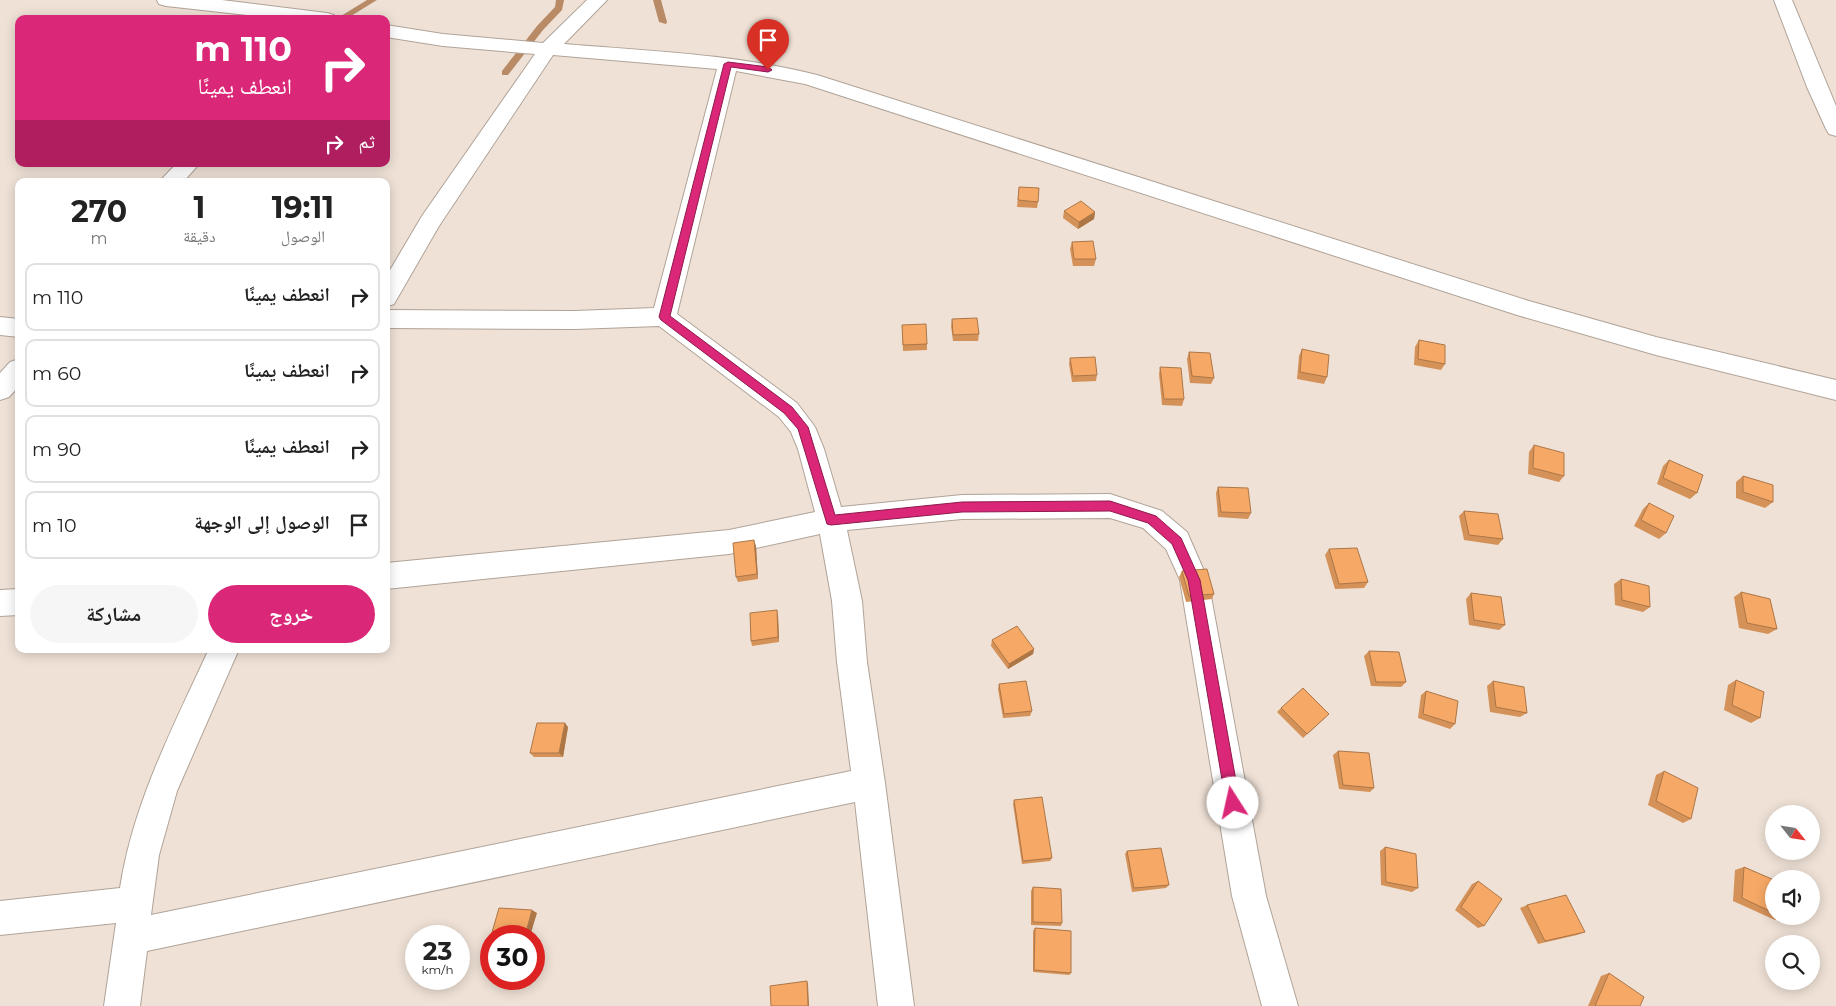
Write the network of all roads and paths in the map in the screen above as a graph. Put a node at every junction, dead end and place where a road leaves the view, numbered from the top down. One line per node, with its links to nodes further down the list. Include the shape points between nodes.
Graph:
1 (166, 0): 4 (street)
2 (598, 0): 6 (street)
3 (1783, 0): 8 (street, via 1816,87)
4 (298, 15)
5 (390, 32): 6 (street)
6 (547, 50): 7 (street); 11 (street, via 430,222)
7 (728, 64): 12 (street); 18 (street, via 810,79 1526,309 1656,346)
8 (1836, 129)
9 (185, 167): 10 (street)
10 (174, 178)
11 (390, 291)
12 (664, 317): 13 (street); 19 (street, via 788,410 802,427)
13 (390, 319)
14 (0, 326): 15 (street)
15 (15, 328)
16 (15, 373): 17 (street)
17 (0, 390)
18 (1836, 390)
19 (831, 520): 20 (street, via 729,542); 24 (street, via 847,601 852,662); 30 (street, via 962,507 1110,506 1152,519 1177,541 1194,580 1249,896)
20 (390, 576)
21 (15, 602): 22 (street)
22 (0, 603)
23 (222, 653): 25 (street, via 161,790 142,855)
24 (870, 783): 27 (street); 29 (street)
25 (136, 904): 26 (street); 27 (street)
26 (0, 918)
27 (131, 937): 28 (street)
28 (122, 1006)
29 (896, 1006)
30 (1280, 1006)

